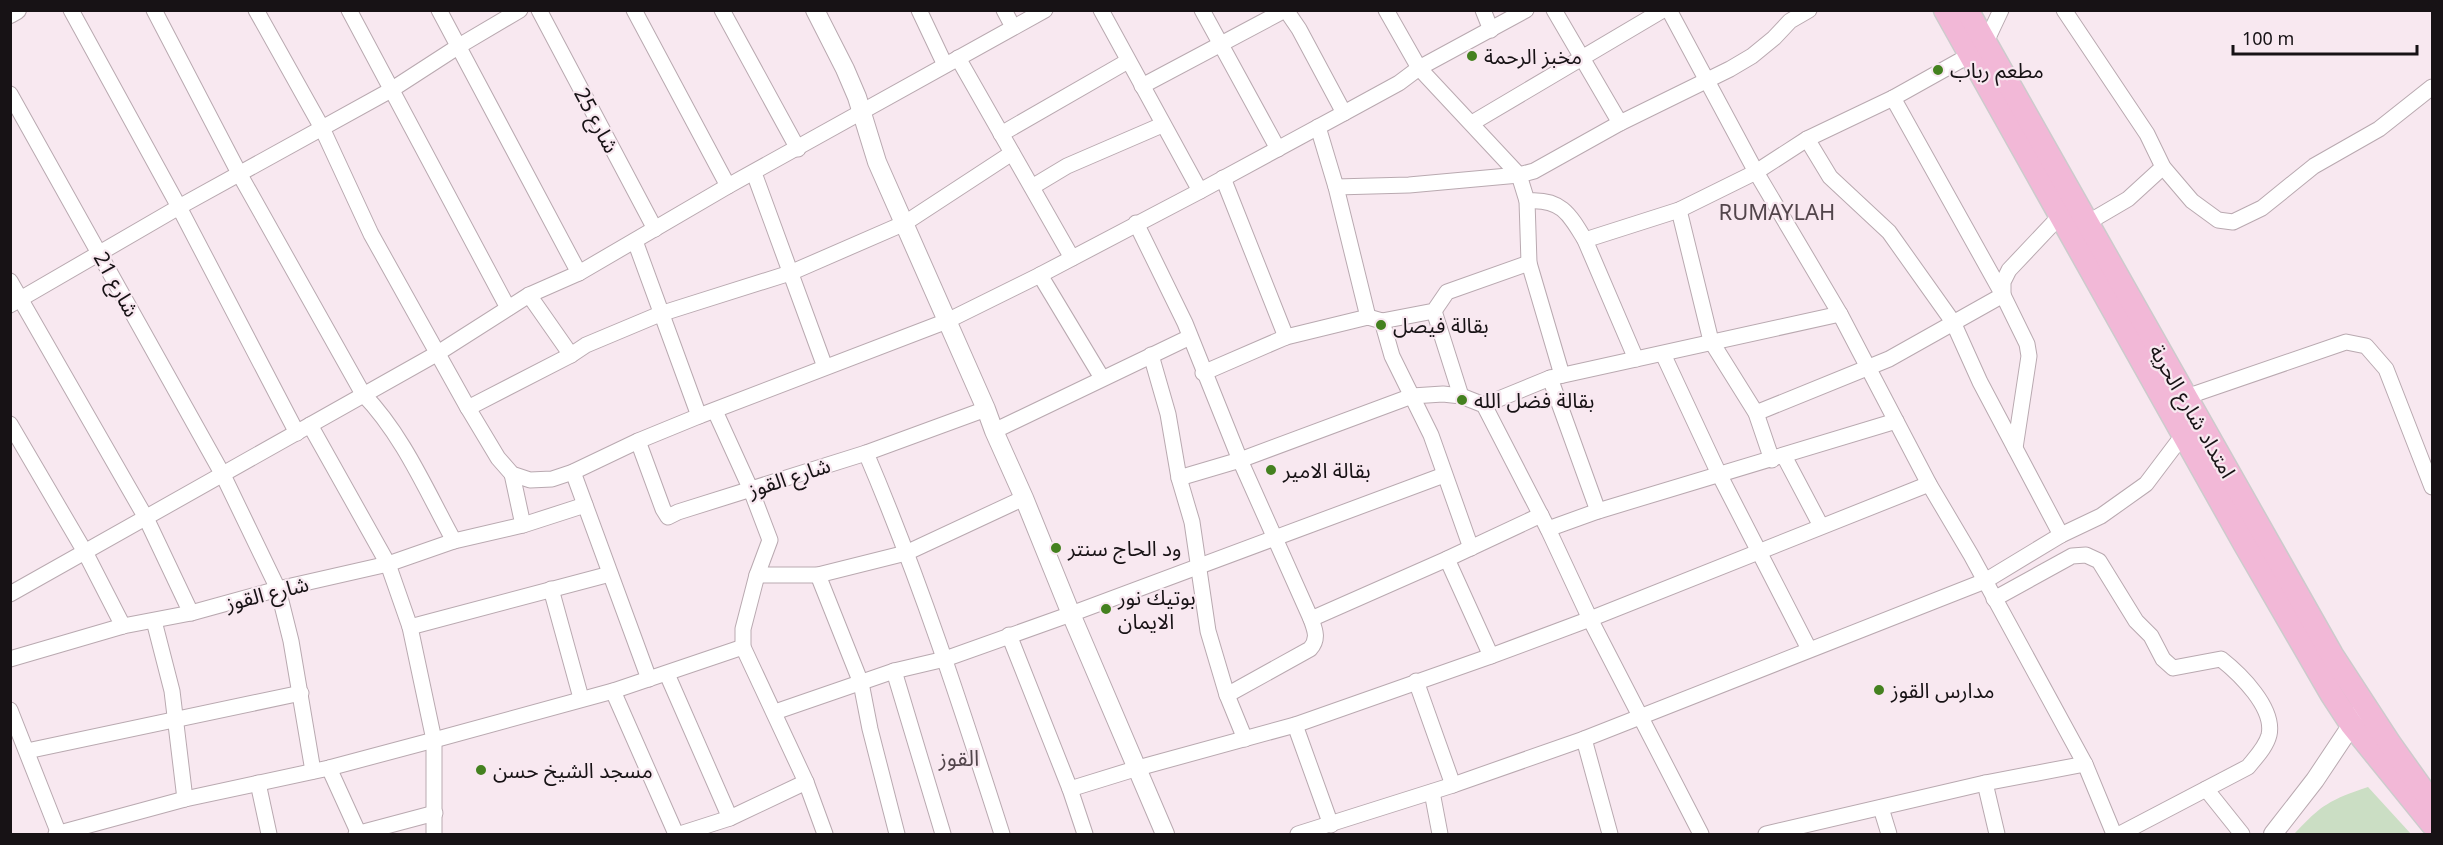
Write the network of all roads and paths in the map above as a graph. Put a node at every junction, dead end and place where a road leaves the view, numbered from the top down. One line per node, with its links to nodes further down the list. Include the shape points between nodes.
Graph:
1 (17, 10): 29 (street)
2 (71, 10): 69 (street)
3 (154, 10): 61 (street)
4 (256, 10): 52 (street)
5 (349, 10): 43 (street)
6 (439, 10): 34 (street)
7 (520, 10): 34 (street)
8 (539, 10): 75 (street, شارع 25)
9 (634, 10): 64 (street)
10 (722, 10): 55 (street)
11 (815, 10): 46 (street)
12 (919, 10): 37 (street)
13 (1004, 10): 31 (street)
14 (1046, 10): 31 (street)
15 (1101, 10): 38 (street)
16 (1202, 10): 33 (street)
17 (1286, 10): 33 (street); 47 (street)
18 (1386, 10): 39 (street)
19 (1483, 10): 32 (street)
20 (1526, 10): 32 (street)
21 (1554, 10): 36 (street)
22 (1663, 10): 36 (street)
23 (1669, 10): 40 (street)
24 (1809, 10): 30 (street)
25 (1945, 10): 35 (main road, امتداد شارع الحرية)
26 (1967, 10): 35 (main road, امتداد شارع الحرية)
27 (2001, 10): 35 (street)
28 (2064, 10): 58 (street, via 2147,134)
29 (10, 14)
30 (1786, 16): 40 (street, via 1774,38 1752,56)
31 (1013, 27): 37 (street)
32 (1491, 30): 39 (street)
33 (1221, 45): 41 (street); 56 (street)
34 (459, 46): 43 (street); 81 (street)
35 (1978, 50): 45 (street); 71 (main road, امتداد شارع الحرية); 74 (main road, امتداد شارع الحرية)
36 (1581, 60): 48 (street); 49 (street)
37 (952, 61): 46 (street); 53 (street)
38 (1128, 61): 41 (street); 53 (street)
39 (1419, 68): 47 (street); 48 (street)
40 (1706, 80): 49 (street); 59 (street)
41 (1142, 86): 50 (street)
42 (2433, 87): 58 (street, via 2379,129 2314,166 2262,208 2232,222 2218,220 2192,201)
43 (392, 90): 52 (street); 88 (street)
44 (10, 94): 78 (street, شارع 21)
45 (1893, 98): 54 (street); 86 (street)
46 (862, 113): 55 (street); 72 (street, via 877,162)
47 (1344, 114): 51 (street)
48 (1473, 123): 62 (street)
49 (1620, 123): 62 (street, via 1555,160)
50 (1162, 125): 65 (street, via 1067,166); 67 (street)
51 (1318, 127): 56 (street); 66 (street)
52 (322, 128): 61 (street); 98 (street, via 371,234)
53 (1001, 134): 57 (street)
54 (1808, 139): 59 (street); 94 (street, via 1830,177 1888,232)
55 (798, 149): 60 (street)
56 (1278, 149): 63 (street)
57 (1012, 153): 65 (street); 72 (street)
58 (2163, 167): 74 (street, via 2128,199)
59 (1756, 172): 70 (street); 91 (street)
60 (754, 173): 64 (street); 82 (street)
61 (240, 175): 69 (street); 108 (street)
62 (1519, 175): 66 (street); 68 (street)
63 (1223, 178): 67 (street); 96 (street)
64 (728, 186): 75 (street)
65 (1032, 187): 79 (street)
66 (1336, 187): 92 (street)
67 (1200, 191): 73 (street)
68 (1527, 201): 76 (street, via 1555,203 1574,221); 80 (street)
69 (179, 207): 78 (street); 122 (street)
70 (1679, 210): 76 (street); 97 (street)
71 (2060, 216): 86 (street, via 2009,270 2003,282); 123 (main road, امتداد شارع الحرية)
72 (905, 223): 82 (street); 93 (street)
73 (1136, 223): 79 (street); 95 (street)
74 (2087, 223): 111 (main road, امتداد شارع الحرية)
75 (655, 229): 77 (street)
76 (1585, 240): 102 (street)
77 (635, 241): 81 (street); 90 (street)
78 (100, 255): 87 (street); 132 (street, شارع 21)
79 (1072, 258): 83 (street)
80 (1529, 262): 89 (street, via 1447,292); 106 (street)
81 (579, 273): 85 (street)
82 (790, 273): 90 (street); 103 (street)
83 (1040, 275): 93 (street); 107 (street)
84 (10, 281): 87 (street)
85 (529, 295): 88 (street); 100 (street)
86 (2003, 295): 94 (street); 125 (street, via 2029,356)
87 (15, 303): 142 (street)
88 (508, 308): 98 (street)
89 (1434, 311): 92 (street); 110 (street)
90 (660, 314): 100 (street); 117 (street)
91 (1840, 314): 97 (street); 104 (street)
92 (1375, 319): 96 (street); 109 (street)
93 (946, 321): 103 (street); 114 (street)
94 (1953, 322): 104 (street); 125 (street)
95 (1190, 337): 101 (street); 105 (street)
96 (1286, 337): 105 (street)
97 (1711, 341): 99 (street); 116 (street)
98 (438, 353): 108 (street); 113 (street)
99 (1663, 354): 102 (street); 131 (street)
100 (571, 355): 113 (street)
101 (1150, 355): 107 (street); 134 (street, via 1168,414)
102 (1636, 359): 106 (street)
103 (825, 367): 115 (street)
104 (1868, 368): 116 (street); 118 (street)
105 (1203, 373): 128 (street)
106 (1556, 377): 112 (street); 140 (street)
107 (1102, 378): 121 (street)
108 (363, 394): 120 (street); 148 (street, via 380,411 397,438)
109 (1412, 396): 110 (street); 128 (street); 133 (street)
110 (1461, 396): 112 (street)
111 (2186, 397): 136 (street, via 2346,342 2366,346 2386,369); 189 (main road, امتداد شارع الحرية, via 2332,655)
112 (1484, 405): 141 (street)
113 (468, 408): 130 (street)
114 (987, 409): 121 (street); 126 (street, شارع القوز)
115 (715, 411): 117 (street); 137 (street)
116 (1756, 412): 127 (street)
117 (699, 416): 124 (street)
118 (1896, 421): 127 (street); 135 (street)
119 (10, 424): 151 (street)
120 (310, 425): 122 (street); 154 (street)
121 (994, 431): 138 (street)
122 (297, 433): 132 (street)
123 (2183, 435): 146 (street, via 2146,484 2102,516); 189 (main road, امتداد شارع الحرية, via 2327,687)
124 (638, 441): 129 (street); 137 (street, شارع القوز, via 668,517)
125 (2015, 448): 146 (street)
126 (866, 453): 137 (street, شارع القوز); 152 (street)
127 (1778, 458): 131 (street); 144 (street)
128 (1240, 460): 134 (street); 147 (street)
129 (573, 472): 130 (street, via 552,479 530,480); 139 (street)
130 (512, 474): 143 (street)
131 (1719, 474): 140 (street); 150 (street)
132 (223, 475): 142 (street); 160 (street, شارع 21)
133 (1444, 475): 147 (street); 149 (street)
134 (1179, 478): 155 (street, via 1192,522)
135 (1929, 484): 144 (street); 159 (street)
136 (2433, 487)
137 (751, 490): 157 (street, via 770,540)
138 (1024, 498): 152 (street); 165 (street)
139 (585, 505): 143 (street, شارع القوز); 156 (street)
140 (1598, 511): 145 (street)
141 (1541, 515): 145 (street); 149 (street)
142 (146, 518): 151 (street); 164 (street)
143 (523, 525): 148 (street, شارع القوز)
144 (1821, 526): 150 (street)
145 (1548, 529): 167 (street)
146 (2061, 535): 159 (street)
147 (1276, 539): 155 (street); 166 (street)
148 (454, 541): 154 (street, شارع القوز)
149 (1470, 548): 153 (street)
150 (1759, 550): 167 (street); 173 (street)
151 (85, 552): 162 (street); 169 (street)
152 (906, 553): 158 (street); 176 (street)
153 (1447, 560): 166 (street); 174 (street)
154 (388, 564): 160 (street, شارع القوز); 170 (street)
155 (1198, 567): 165 (street); 184 (street, via 1208,632)
156 (610, 574): 161 (street); 179 (street)
157 (757, 575): 158 (street); 172 (street, via 742,629)
158 (818, 575): 181 (street)
159 (1985, 580): 163 (street); 173 (street)
160 (278, 589): 164 (street, شارع القوز); 183 (street, شارع 21)
161 (551, 589): 170 (street); 185 (street)
162 (10, 594)
163 (1994, 599): 196 (street); 204 (street, via 2072,556 2091,556 2173,668 2221,659 2242,676 2269,719 2269,735 2248,766)
164 (191, 613): 168 (street, شارع القوز)
165 (1071, 614): 171 (street); 197 (street)
166 (1311, 619): 184 (street, via 1316,635 1310,649)
167 (1590, 619): 174 (street); 188 (street)
168 (154, 621): 169 (street, شارع القوز); 190 (street, via 172,691)
169 (123, 627): 175 (street, شارع القوز)
170 (410, 627): 194 (street)
171 (1009, 635): 176 (street); 203 (street)
172 (743, 647): 178 (street); 187 (street)
173 (1809, 649): 188 (street)
174 (1491, 656): 180 (street)
175 (10, 659)
176 (945, 659): 177 (street); 223 (street)
177 (894, 671): 181 (street); 222 (street)
178 (667, 674): 179 (street); 210 (street)
179 (649, 679): 182 (street)
180 (1416, 681): 191 (street); 202 (street)
181 (861, 684): 187 (street); 221 (street)
182 (613, 691): 185 (street); 218 (street)
183 (301, 693): 190 (street); 198 (street, شارع 21)
184 (1227, 695): 192 (street)
185 (581, 698): 194 (street)
186 (10, 710): 195 (street)
187 (775, 712): 199 (street)
188 (1640, 716): 193 (street); 229 (street)
189 (2358, 716): 207 (main road, امتداد شارع الحرية); 211 (main road); 236 (street)
190 (175, 721): 195 (street); 206 (street)
191 (1295, 725): 192 (street); 212 (street)
192 (1245, 739): 197 (street)
193 (1584, 739): 202 (street); 228 (street)
194 (434, 740): 198 (street); 209 (street)
195 (27, 752): 214 (street)
196 (2085, 764): 201 (street); 233 (street)
197 (1138, 768): 203 (street); 225 (street)
198 (321, 769): 200 (street); 216 (street, شارع 21)
199 (806, 782): 210 (street); 220 (street)
200 (258, 783): 206 (street); 215 (street)
201 (1985, 783): 208 (street); 232 (street)
202 (1453, 785): 205 (street)
203 (1070, 789): 224 (street)
204 (2206, 789): 234 (street); 235 (street)
205 (1432, 792): 212 (street); 227 (street)
206 (185, 799): 214 (street)
207 (2433, 803)
208 (1881, 808): 213 (street); 231 (street)
209 (435, 813): 216 (street); 217 (street)
210 (730, 818): 219 (street)
211 (2433, 824)
212 (1331, 825): 226 (street)
213 (1792, 831): 230 (street)
214 (58, 834)
215 (269, 834)
216 (358, 834)
217 (434, 834)
218 (676, 834)
219 (680, 834)
220 (825, 834)
221 (897, 834)
222 (943, 834)
223 (1002, 834)
224 (1084, 834)
225 (1165, 834)
226 (1298, 834)
227 (1440, 834)
228 (1610, 834)
229 (1701, 834)
230 (1766, 834)
231 (1889, 834)
232 (1997, 834)
233 (2114, 834)
234 (2120, 834)
235 (2242, 834)
236 (2273, 834)

